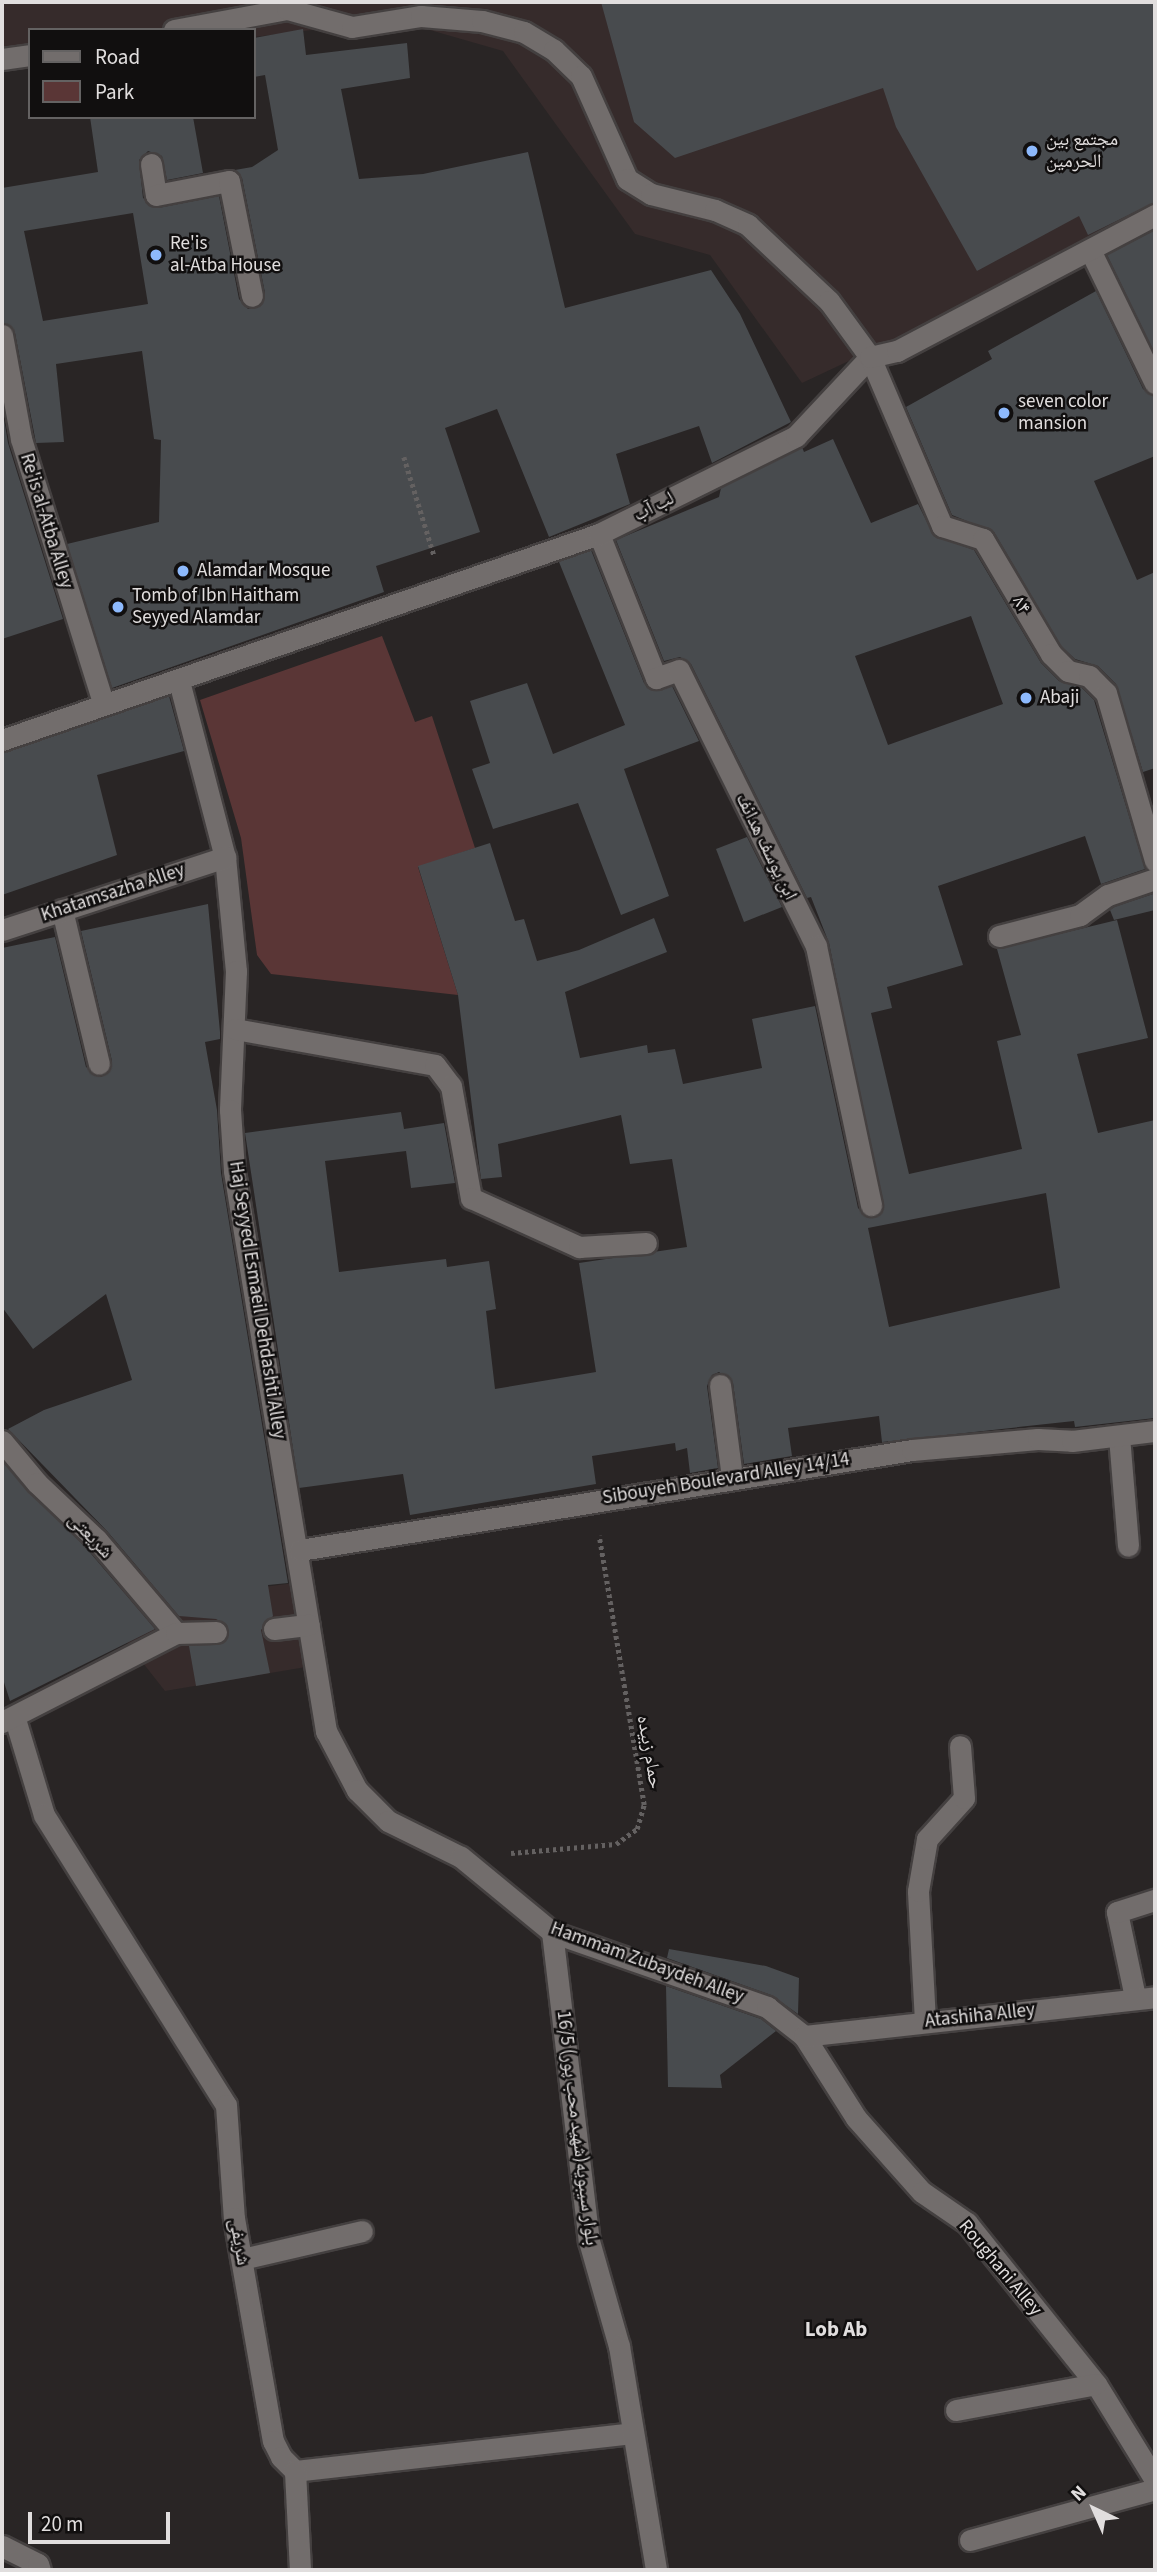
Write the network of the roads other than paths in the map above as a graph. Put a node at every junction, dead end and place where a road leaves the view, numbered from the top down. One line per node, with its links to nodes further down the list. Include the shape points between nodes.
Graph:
1 (185, 28): 9 (street, ۸۴, via 288,9 352,27 421,16 482,21 524,32 554,50 582,76 627,179 651,194 715,210 748,225 829,301)
2 (28, 55): 3 (street)
3 (2, 59)
4 (151, 164): 7 (street, via 156,195 229,181)
5 (1155, 215): 6 (street)
6 (1090, 250): 9 (street, via 897,351); 10 (street)
7 (252, 296)
8 (2, 335): 13 (street, Re'is al-Atba Alley, via 21,439)
9 (870, 357): 11 (street, لب آب, via 796,436); 16 (street, ۸۴, via 942,526 983,539 1051,654 1068,671 1089,676 1106,693)
10 (1155, 383)
11 (599, 534): 12 (street, لب آب); 23 (street, ابن یوسف هدائف, via 656,678 679,670 816,946)
12 (179, 681): 13 (street, لب آب); 15 (street, Haj Seyyed Esmaeil Dehdashti Alley)
13 (103, 703): 14 (street, لب آب)
14 (2, 740)
15 (225, 857): 18 (street, Khatamsazha Alley); 21 (street, Haj Seyyed Esmaeil Dehdashti Alley, via 236,971)
16 (1155, 861)
17 (1155, 879): 20 (street, via 1108,895 1080,915)
18 (62, 910): 19 (street, Khatamsazha Alley); 22 (street)
19 (2, 930)
20 (999, 936)
21 (235, 1029): 24 (street, via 435,1065 451,1086 471,1198 579,1248); 31 (street, Haj Seyyed Esmaeil Dehdashti Alley, via 230,1110 234,1171)
22 (99, 1064)
23 (871, 1205)
24 (646, 1243)
25 (720, 1385): 29 (street)
26 (1155, 1431): 27 (street, Sibouyeh Boulevard Alley 14/14)
27 (1119, 1436): 29 (street, Sibouyeh Boulevard Alley 14/14, via 912,1450); 30 (street)
28 (2, 1441): 35 (street, شریعتی, via 37,1483 97,1540)
29 (732, 1477): 31 (street, Sibouyeh Boulevard Alley 14/14)
30 (1128, 1546)
31 (300, 1549): 32 (street, Haj Seyyed Esmaeil Dehdashti Alley)
32 (309, 1625): 33 (street); 38 (street, Haj Seyyed Esmaeil Dehdashti Alley, via 326,1731 357,1790 388,1821)
33 (274, 1629)
34 (216, 1632): 35 (street)
35 (176, 1633): 36 (street)
36 (9, 1720): 45 (street, شریفی, via 44,1815 226,2105 234,2218)
37 (960, 1746): 42 (street, via 964,1798 927,1839 918,1891)
38 (461, 1857): 40 (street, Hammam Zubaydeh Alley)
39 (1155, 1900): 41 (street, via 1117,1912)
40 (552, 1931): 43 (street, Hammam Zubaydeh Alley, via 766,2007); 48 (street, 16/5 بلوار سیبویه(شهید محب پور), via 589,2241 619,2346)
41 (1145, 1997): 42 (street, Atashiha Alley)
42 (925, 2021): 43 (street, Atashiha Alley, via 890,2030)
43 (804, 2036): 46 (street, Roughani Alley, via 856,2118 922,2192 967,2223)
44 (362, 2231): 45 (street)
45 (242, 2259): 49 (street, شریفی, via 273,2441)
46 (1096, 2384): 47 (street); 50 (street, Roughani Alley)
47 (956, 2410)
48 (633, 2433): 49 (street); 56 (street, 16/5 بلوار سیبویه(شهید محب پور))
49 (295, 2471): 55 (street)
50 (1155, 2480)
51 (1155, 2489): 52 (street)
52 (970, 2540)
53 (2, 2546): 54 (street, via 38,2564)
54 (40, 2570)
55 (300, 2570)
56 (656, 2570)

